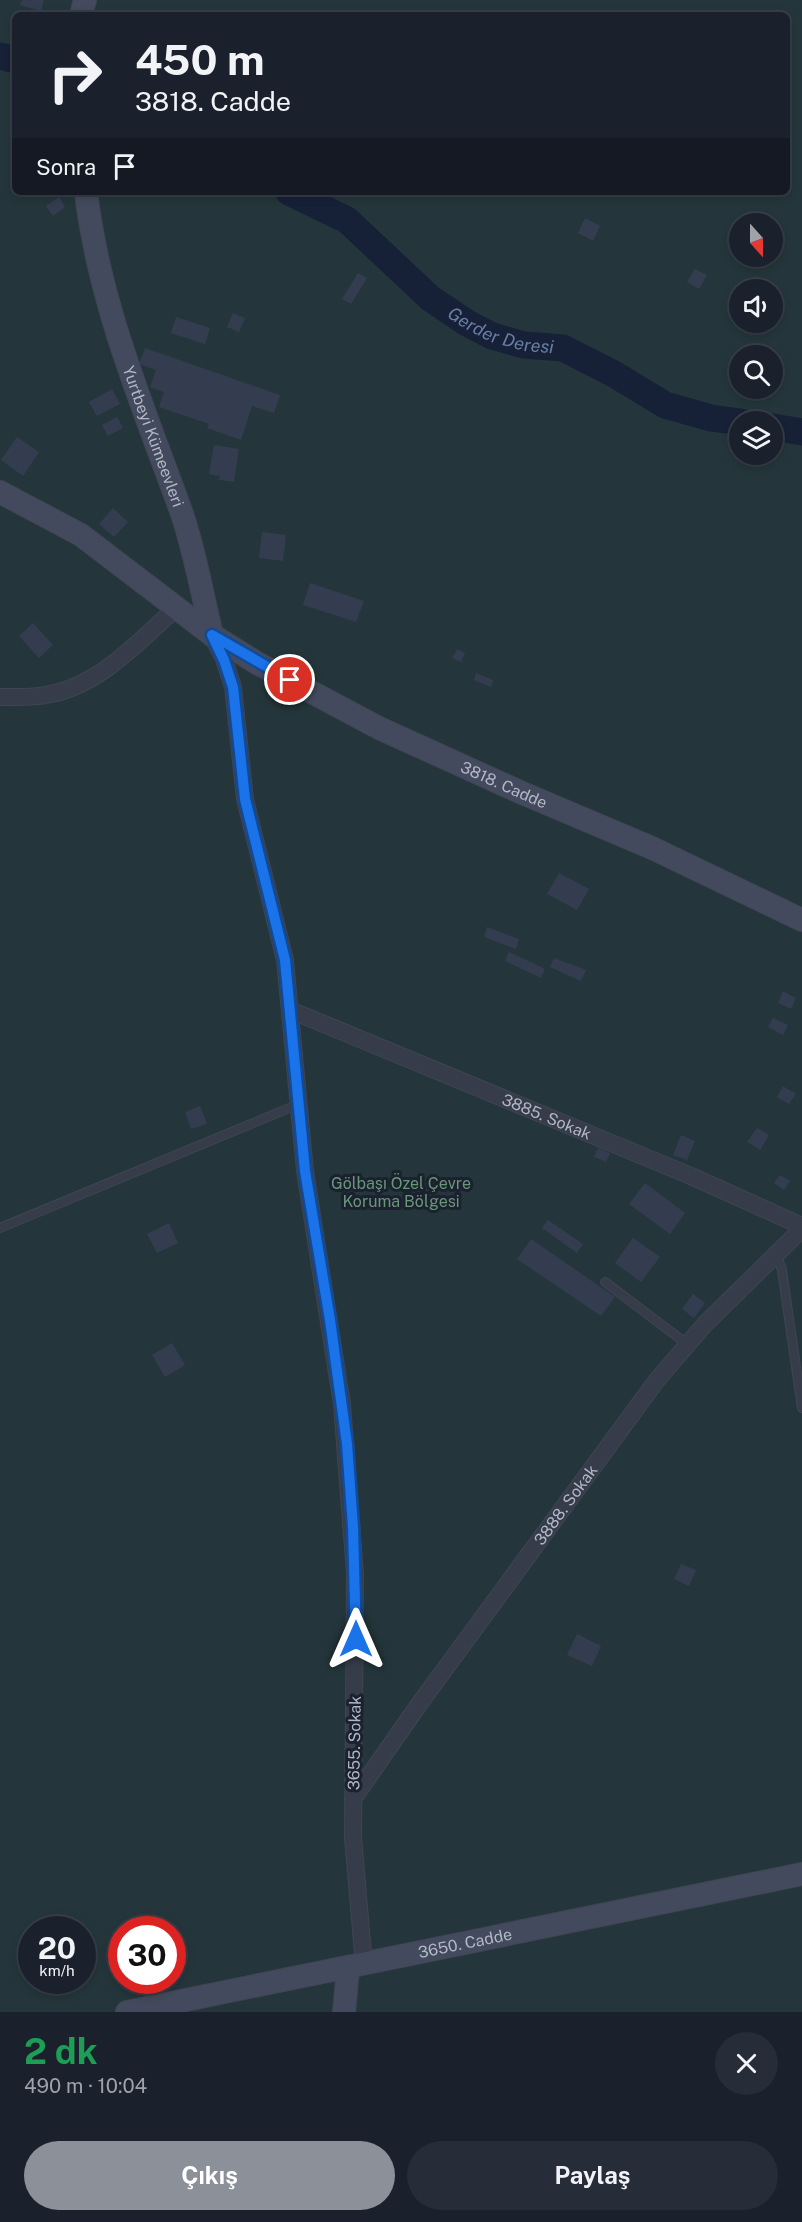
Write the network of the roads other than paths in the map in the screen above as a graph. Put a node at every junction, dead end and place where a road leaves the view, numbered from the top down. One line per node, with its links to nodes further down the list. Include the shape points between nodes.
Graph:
1 (86, 195): 4 (street, Yurtbeyi Kümeevleri, via 94,250 111,317 181,512)
2 (0, 492): 3 (street, via 81,535)
3 (177, 608): 4 (street); 5 (street, via 116,662 79,685 43,696)
4 (212, 635): 6 (street, 3818. Cadde, via 379,728 652,848); 7 (street, 3655. Sokak, via 233,687 245,799 280,933)
5 (0, 697)
6 (802, 920)
7 (290, 1010): 8 (street, 3655. Sokak); 10 (street, 3885. Sokak, via 691,1176)
8 (299, 1104): 9 (lane); 15 (street, 3655. Sokak, via 350,1484 356,1618)
9 (0, 1228)
10 (802, 1228): 11 (street, 3888. Sokak)
11 (777, 1256): 13 (street, 3888. Sokak); 14 (lane)
12 (605, 1282): 13 (lane)
13 (687, 1344): 15 (street, 3888. Sokak, via 632,1413)
14 (802, 1408)
15 (353, 1799): 17 (street, 3655. Sokak)
16 (802, 1874): 17 (street, 3650. Cadde)
17 (356, 1967): 18 (street, 3650. Cadde); 19 (street)
18 (128, 2012)
19 (344, 2012)

